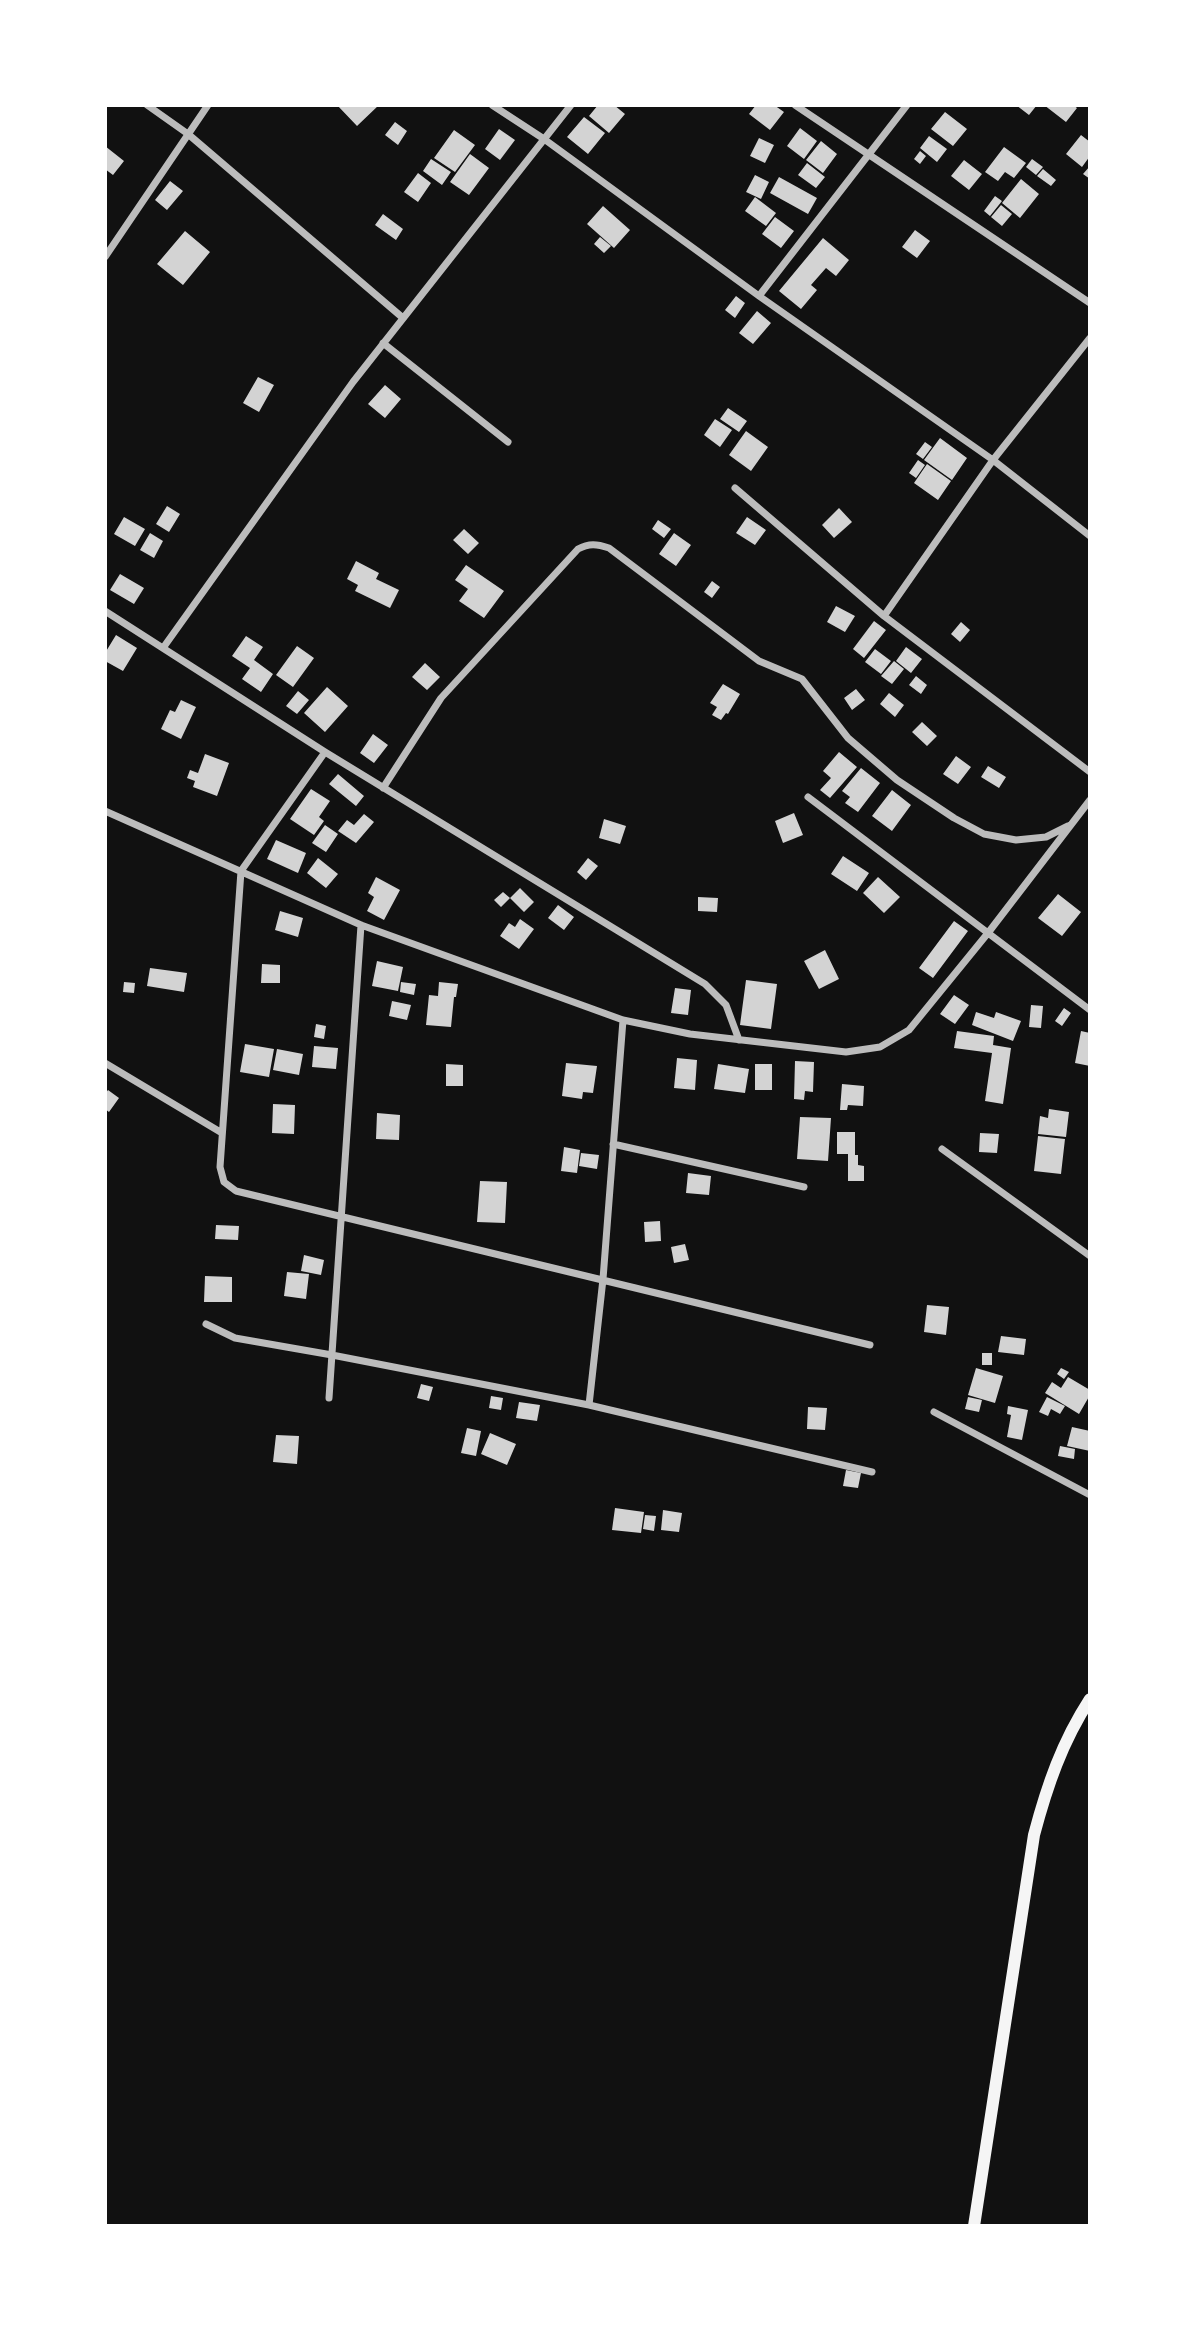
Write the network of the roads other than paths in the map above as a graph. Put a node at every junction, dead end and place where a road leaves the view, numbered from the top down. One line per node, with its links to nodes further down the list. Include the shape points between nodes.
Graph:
1 (147, 105): 7 (street)
2 (208, 105): 7 (street)
3 (492, 105): 8 (street)
4 (571, 105): 8 (street)
5 (795, 105): 9 (street)
6 (907, 105): 9 (street)
7 (188, 134): 10 (street); 13 (street)
8 (544, 139): 11 (street); 13 (street)
9 (867, 155): 11 (street); 12 (street)
10 (105, 257)
11 (759, 296): 17 (street)
12 (1090, 303)
13 (403, 318): 15 (street)
14 (1090, 338): 17 (street)
15 (383, 343): 16 (street); 22 (street)
16 (508, 442)
17 (993, 460): 19 (street); 21 (street)
18 (735, 488): 21 (street)
19 (1090, 536)
20 (105, 611): 22 (street)
21 (884, 616): 24 (street)
22 (163, 648): 23 (street)
23 (325, 752): 25 (street); 30 (street)
24 (1090, 772)
25 (383, 788): 29 (street, via 440,698 578,549 598,545 759,661 802,679 848,738 897,780 954,818 984,834 1016,839 1046,837); 35 (street, via 705,984 726,1005)
26 (808, 797): 32 (street)
27 (1090, 800): 29 (street)
28 (105, 811): 30 (street)
29 (1072, 824): 32 (street)
30 (241, 871): 31 (street); 37 (street)
31 (361, 925): 34 (street); 41 (street)
32 (988, 933): 33 (street); 35 (street, via 909,1030 880,1048 846,1052)
33 (1090, 1010)
34 (623, 1020): 35 (street); 38 (street)
35 (739, 1040)
36 (105, 1063): 37 (street)
37 (222, 1133): 41 (street, via 220,1167 224,1182 236,1191)
38 (613, 1144): 40 (street); 43 (street)
39 (942, 1149): 42 (street)
40 (804, 1187)
41 (341, 1216): 43 (street); 46 (street)
42 (1090, 1256)
43 (603, 1279): 45 (street); 48 (street)
44 (206, 1324): 46 (street, via 235,1338)
45 (870, 1345)
46 (332, 1354): 47 (street); 48 (street)
47 (330, 1398)
48 (589, 1405): 50 (street)
49 (934, 1412): 51 (street)
50 (872, 1472)
51 (1090, 1496)
52 (1090, 1699): 53 (main road, via 1064,1744 1034,1836)
53 (974, 2226)

